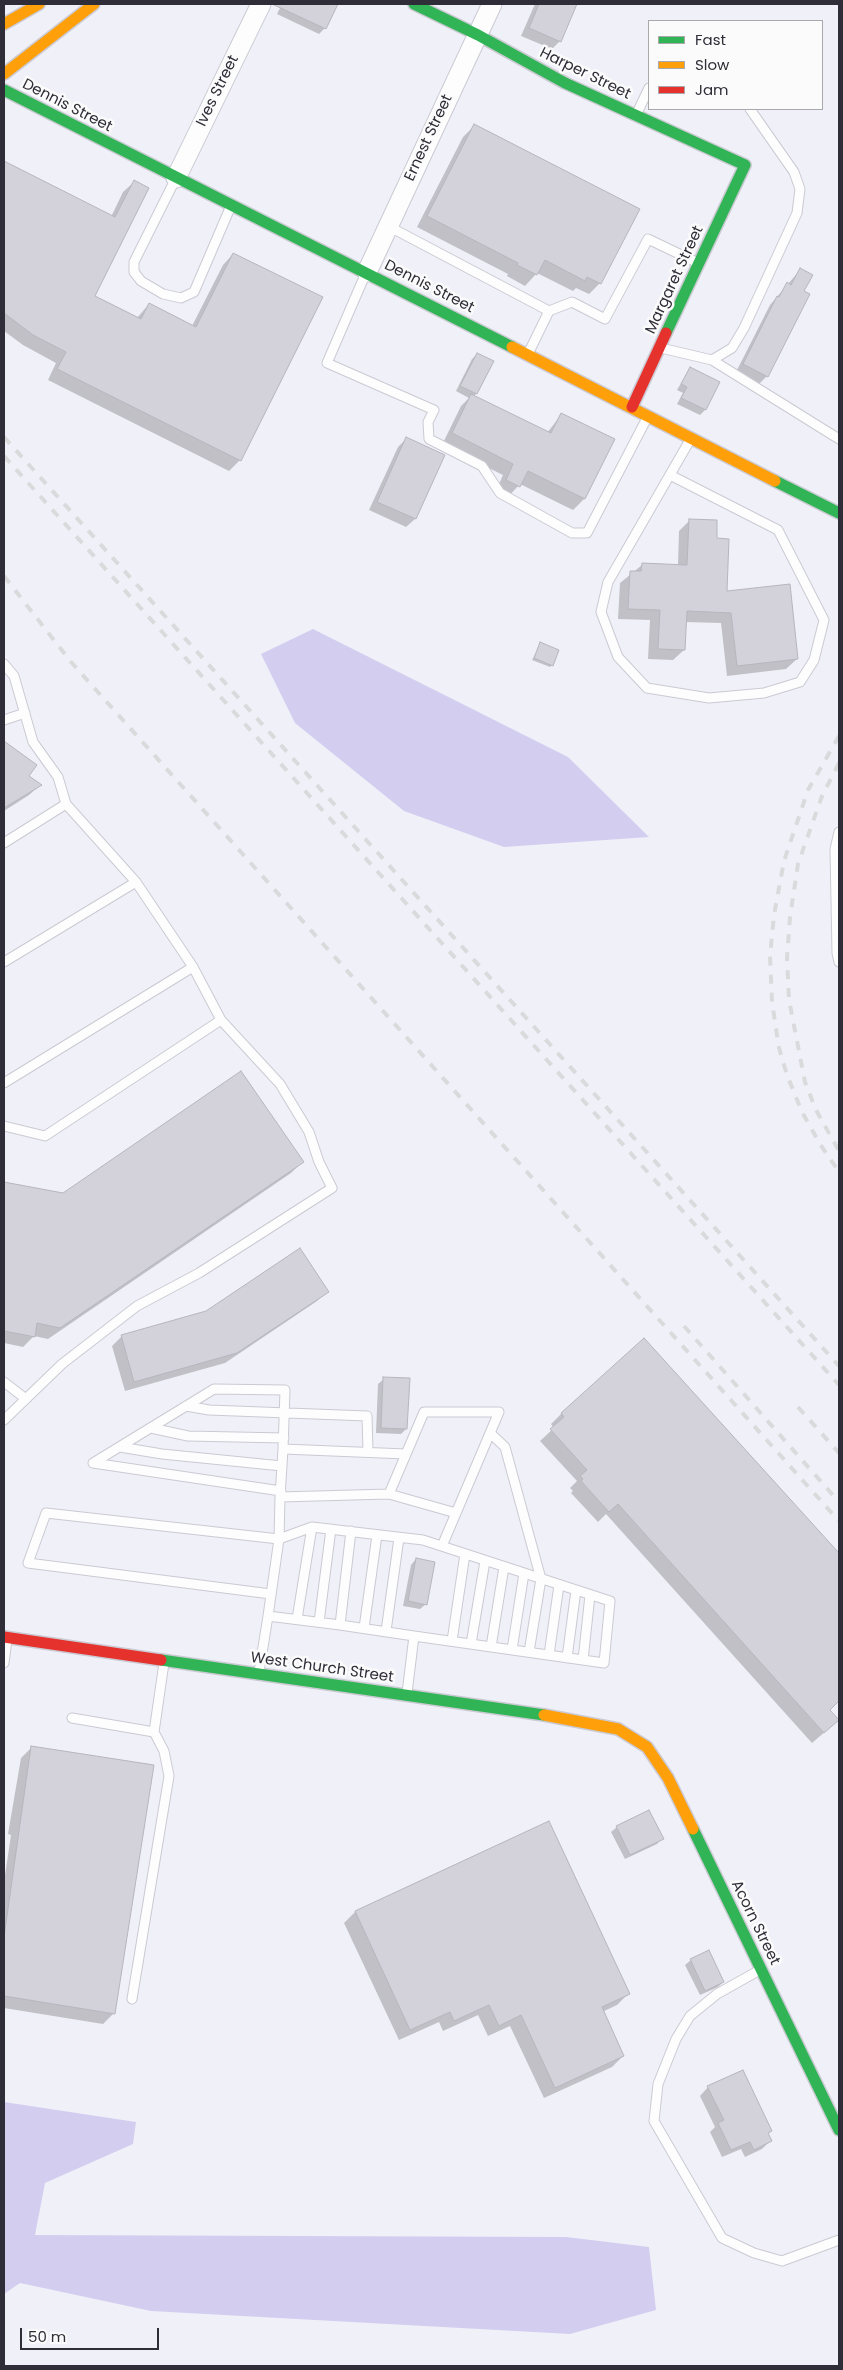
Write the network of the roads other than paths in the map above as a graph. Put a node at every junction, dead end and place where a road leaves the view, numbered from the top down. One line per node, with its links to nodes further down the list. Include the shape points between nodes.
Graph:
1 (39, 4): 6 (main road)
2 (94, 4): 8 (main road)
3 (261, 4): 14 (street, Ives Street)
4 (414, 4): 7 (main road, Harper Street)
5 (492, 4): 7 (street, Ernest Street)
6 (4, 24)
7 (478, 35): 12 (main road, Harper Street, via 565,83); 16 (street, Ernest Street)
8 (4, 74)
9 (4, 90): 14 (main road, Dennis Street)
10 (648, 90): 12 (lane)
11 (751, 110): 22 (lane, via 794,172 800,189 797,213 744,328 732,348)
12 (636, 115): 13 (main road, Harper Street)
13 (745, 165): 17 (main road, Margaret Street)
14 (176, 178): 15 (main road, Dennis Street); 15 (lane, via 134,262 134,272 141,281 163,294 181,298 194,292)
15 (232, 205): 18 (main road, Dennis Street)
16 (388, 226): 18 (street, Ernest Street); 19 (lane)
17 (699, 263): 19 (lane, via 648,239 604,319 572,302); 20 (main road, Margaret Street)
18 (366, 272): 21 (main road, Dennis Street); 24 (lane, via 327,363 434,410 428,422 429,439 482,466 500,493 572,532 587,533)
19 (549, 311): 21 (lane)
20 (660, 348): 22 (lane); 23 (main road, Margaret Street)
21 (528, 354): 23 (main road, Dennis Street)
22 (712, 360): 26 (lane)
23 (632, 407): 24 (main road, Dennis Street)
24 (648, 415): 25 (main road, Dennis Street)
25 (691, 437): 27 (lane); 28 (main road, Dennis Street)
26 (839, 439)
27 (670, 475): 27 (lane, via 608,582 601,612 618,657 647,688 709,698 764,693 800,682 814,660 824,620 778,530)
28 (839, 513)
29 (4, 664): 30 (lane, via 14,676)
30 (25, 713): 31 (lane); 32 (lane, via 33,742 58,777)
31 (4, 720)
32 (66, 804): 34 (lane); 36 (lane)
33 (839, 832): 35 (lane, via 835,849)
34 (4, 842)
35 (837, 872): 38 (lane)
36 (136, 882): 37 (lane); 39 (lane)
37 (4, 962)
38 (839, 962)
39 (193, 967): 40 (lane); 41 (lane)
40 (221, 1020): 42 (lane, via 44,1136); 44 (lane, via 280,1084 309,1132 332,1188 199,1273 137,1306 62,1364)
41 (4, 1083)
42 (4, 1126)
43 (4, 1382): 44 (lane)
44 (26, 1399): 47 (lane)
45 (186, 1406): 46 (lane); 46 (lane, via 214,1389 285,1390); 48 (lane)
46 (284, 1414): 50 (lane); 53 (lane, via 367,1416)
47 (4, 1420)
48 (151, 1428): 50 (lane, via 188,1436); 51 (lane)
49 (490, 1433): 54 (lane, via 499,1412 424,1412); 58 (lane); 70 (lane, via 505,1447)
50 (284, 1438): 52 (lane)
51 (120, 1447): 55 (lane); 56 (lane, via 93,1463)
52 (283, 1449): 53 (lane); 55 (lane)
53 (368, 1452): 54 (lane)
54 (406, 1454): 57 (lane)
55 (282, 1466): 56 (lane)
56 (280, 1494): 57 (lane); 64 (lane)
57 (389, 1494): 58 (lane)
58 (456, 1513): 65 (lane)
59 (312, 1527): 60 (lane); 64 (lane); 76 (lane)
60 (331, 1529): 61 (lane); 77 (lane)
61 (351, 1531): 62 (lane); 78 (lane)
62 (377, 1534): 63 (lane); 79 (lane)
63 (399, 1538): 65 (lane); 80 (lane)
64 (279, 1539): 73 (lane); 73 (lane, via 46,1513 28,1563)
65 (442, 1546): 66 (lane)
66 (465, 1554): 67 (lane); 83 (lane)
67 (485, 1560): 68 (lane); 84 (lane)
68 (504, 1567): 69 (lane); 85 (lane)
69 (524, 1573): 70 (lane); 86 (lane)
70 (541, 1579): 71 (lane); 87 (lane)
71 (559, 1585): 72 (lane); 88 (lane)
72 (576, 1590): 74 (lane); 89 (lane)
73 (271, 1594): 75 (lane)
74 (590, 1595): 91 (lane); 91 (lane, via 610,1601 604,1663)
75 (268, 1616): 76 (lane); 93 (lane)
76 (297, 1620): 77 (lane)
77 (319, 1622): 78 (lane)
78 (340, 1625): 79 (lane)
79 (364, 1628): 80 (lane)
80 (386, 1631): 81 (lane)
81 (414, 1636): 83 (lane); 94 (lane)
82 (6, 1637): 90 (main road, West Church Street); 92 (lane)
83 (452, 1641): 84 (lane)
84 (471, 1644): 85 (lane)
85 (491, 1646): 86 (lane)
86 (512, 1650): 87 (lane)
87 (529, 1652): 88 (lane)
88 (549, 1655): 89 (lane)
89 (567, 1658): 91 (lane)
90 (164, 1660): 93 (main road, West Church Street); 96 (lane)
91 (583, 1660)
92 (4, 1663)
93 (259, 1673): 94 (main road, West Church Street)
94 (407, 1696): 97 (main road, West Church Street, via 590,1722 618,1729)
95 (72, 1718): 96 (lane)
96 (154, 1732): 99 (lane, via 164,1751 168,1776)
97 (633, 1737): 98 (main road, Acorn Street, via 647,1747 668,1778)
98 (761, 1969): 100 (main road, Acorn Street); 101 (lane, via 717,1994 690,2016 676,2038 658,2084 654,2121 722,2238 754,2253 782,2260)
99 (132, 1999)
100 (839, 2130)
101 (839, 2240)

